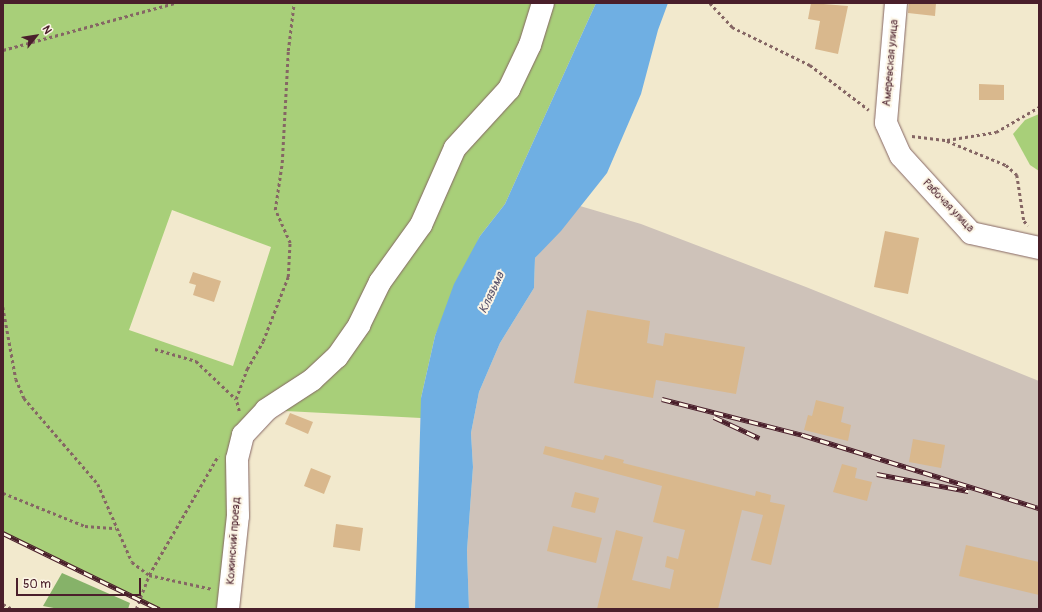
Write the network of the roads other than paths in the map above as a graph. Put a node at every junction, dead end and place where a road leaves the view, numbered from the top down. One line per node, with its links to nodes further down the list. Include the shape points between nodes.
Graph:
1 (543, 3): 5 (street, Кожинский проезд, via 530,45 509,89 455,148 421,225 380,282 359,325 346,344 337,357 312,380 266,410 244,435 237,459 238,516)
2 (896, 3): 3 (street, Амеревская улица)
3 (886, 123): 4 (street, Рабочая улица, via 901,156 971,233)
4 (1035, 240)
5 (229, 603)

